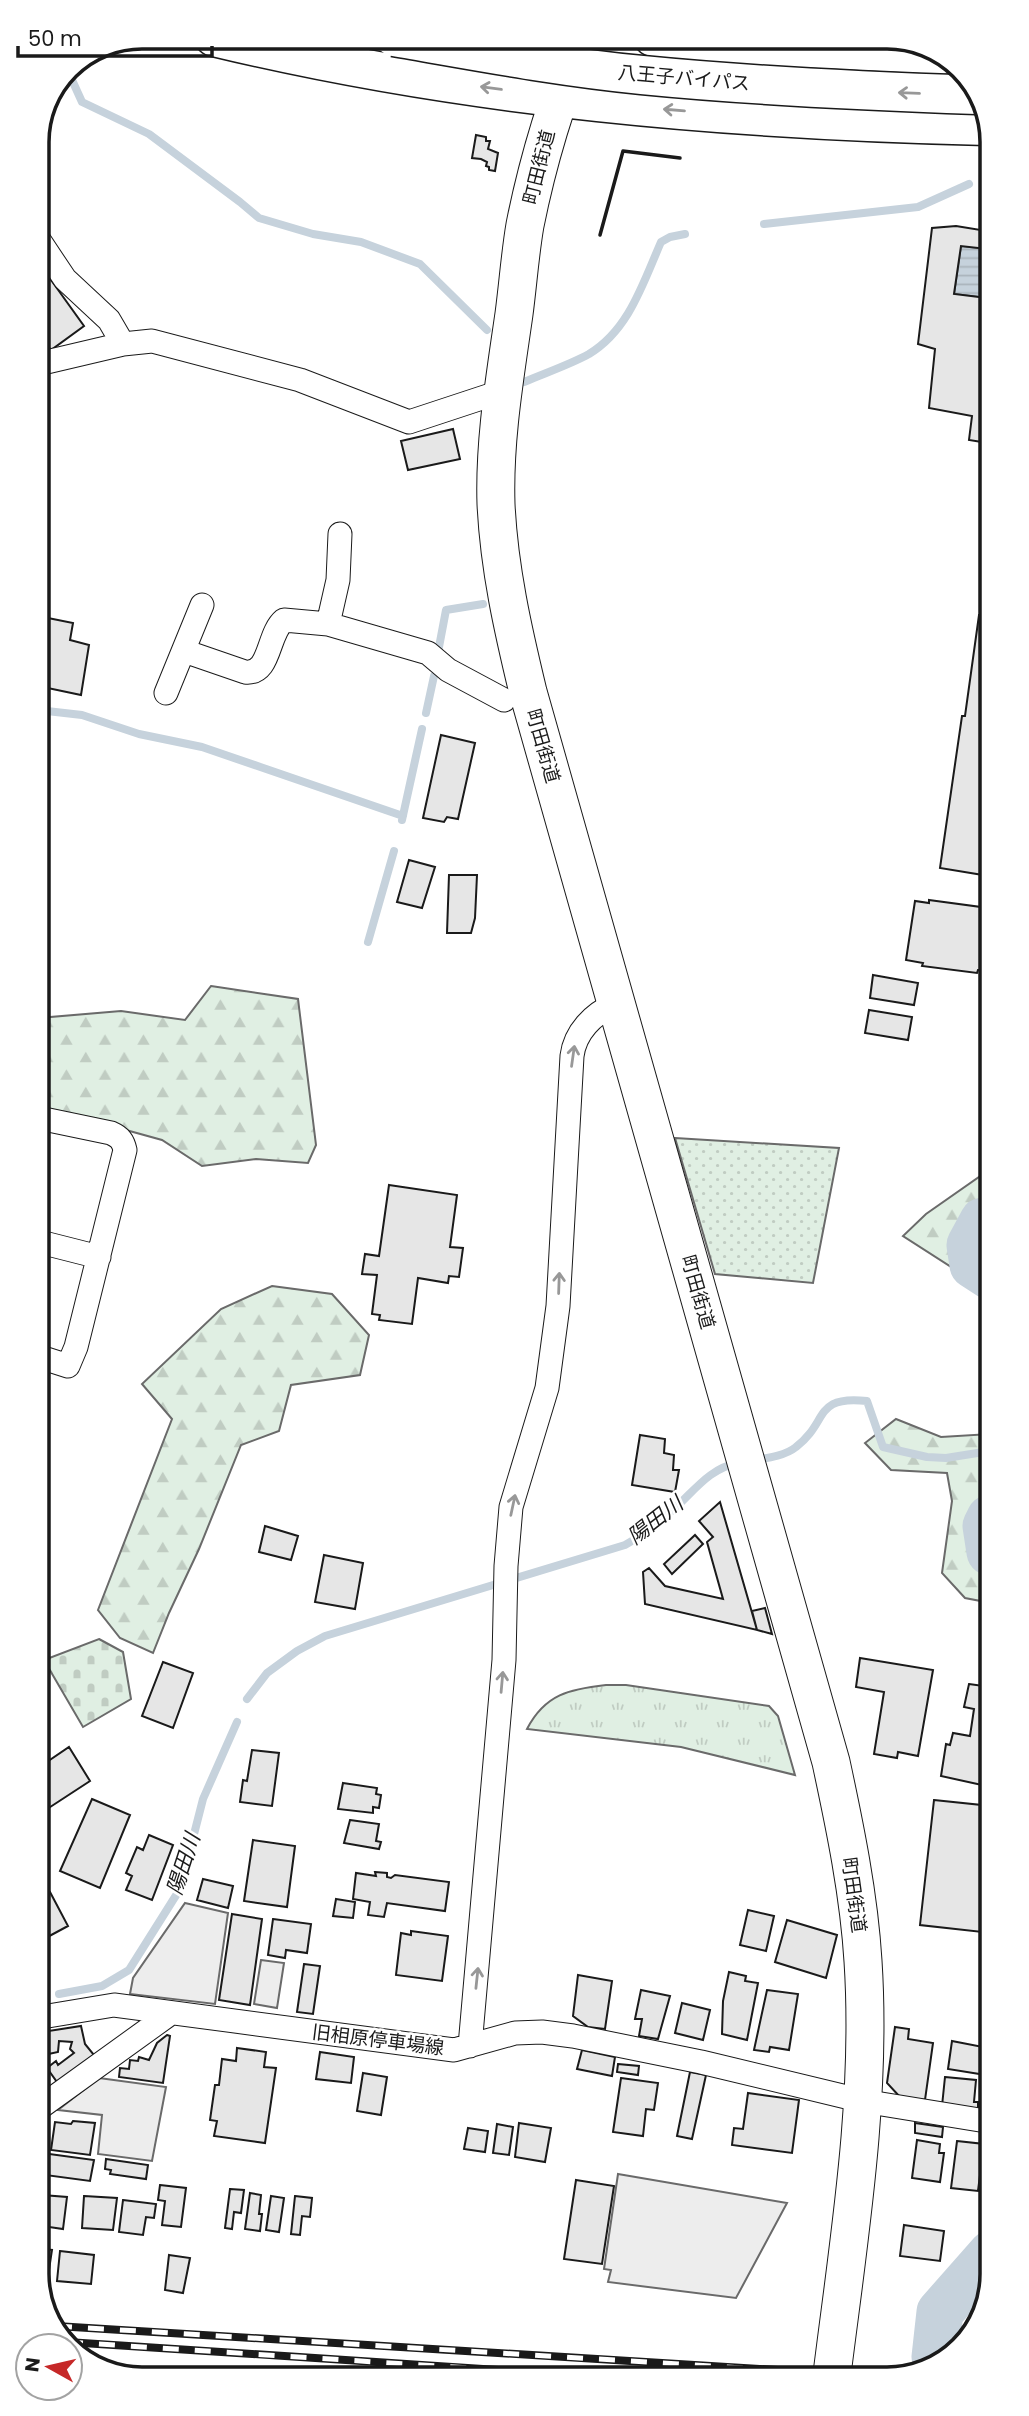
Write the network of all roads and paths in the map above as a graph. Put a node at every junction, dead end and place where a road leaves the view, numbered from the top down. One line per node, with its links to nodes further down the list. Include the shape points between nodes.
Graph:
1 (265, 49): 7 (highway, one-way to 1, via 378,71)
2 (460, 49): 6 (highway, 八王子バイパス, one-way to 2, bridge, via 639,75)
3 (577, 49): 7 (main road, 町田街道)
4 (818, 49): 5 (highway, 八王子バイパス)
5 (914, 54)
6 (967, 95)
7 (558, 96): 8 (highway, one-way to 7); 14 (main road, 町田街道, via 526,224)
8 (742, 116): 9 (highway); 10 (highway, via 809,145)
9 (978, 126)
10 (980, 152)
11 (49, 255): 12 (street, via 65,279 109,320)
12 (123, 344): 13 (street); 14 (street, via 152,341 300,380 409,422)
13 (49, 361)
14 (503, 391): 21 (main road, 町田街道, via 496,505 505,593)
15 (340, 534): 17 (street, via 338,580)
16 (202, 605): 18 (street)
17 (328, 624): 18 (street, via 284,620 274,632 264,663 253,673); 20 (street, via 428,653 448,670)
18 (184, 651): 19 (street)
19 (166, 693)
20 (504, 700)
21 (615, 1004): 28 (street, one-way to 21, via 503,1674 511,1507 547,1388 558,1306 573,1047 598,1012); 30 (main road, 町田街道, via 831,1762 863,1961)
22 (49, 1120): 24 (street, via 111,1133 123,1142 125,1150)
23 (49, 1244): 24 (street)
24 (99, 1257): 25 (street, via 68,1366)
25 (49, 1360)
26 (49, 2010): 27 (street, 旧相原停車場線, via 114,2005)
27 (171, 2013): 28 (street, 旧相原停車場線, via 441,2049); 29 (street)
28 (470, 2046): 30 (street, 旧相原停車場線, via 515,2033 573,2036)
29 (49, 2101)
30 (863, 2101): 31 (street, 旧相原停車場線); 32 (main road, 町田街道)
31 (980, 2120)
32 (833, 2367)

